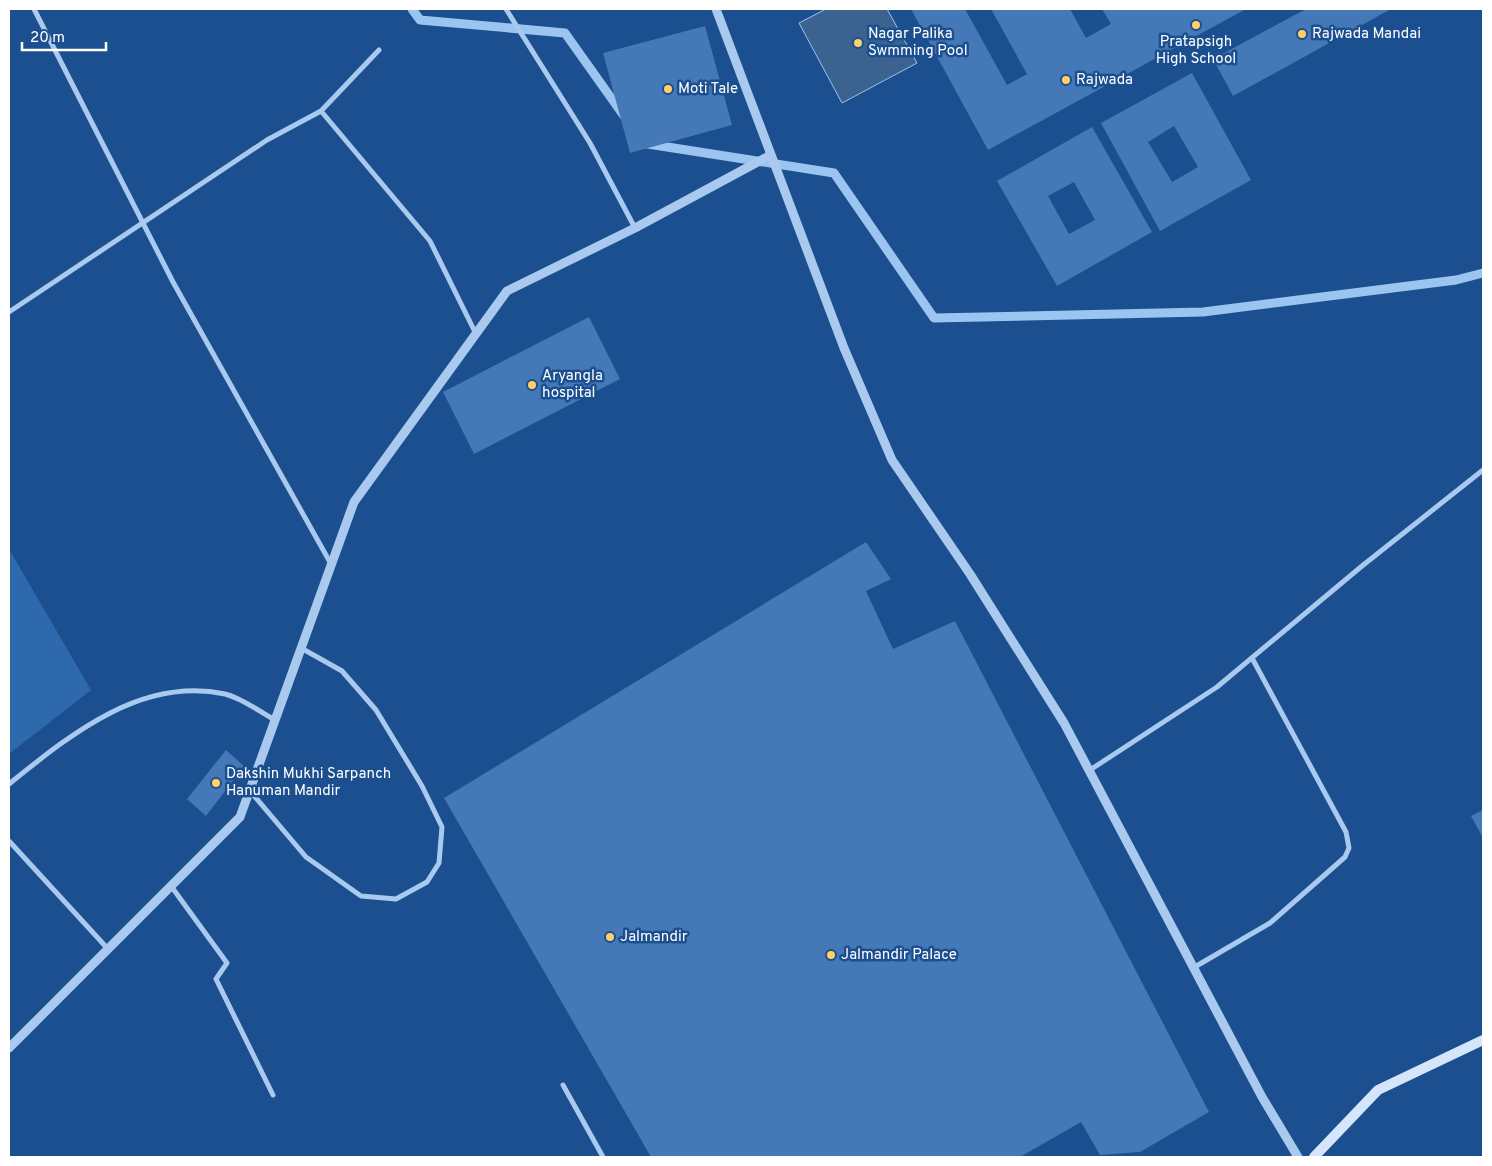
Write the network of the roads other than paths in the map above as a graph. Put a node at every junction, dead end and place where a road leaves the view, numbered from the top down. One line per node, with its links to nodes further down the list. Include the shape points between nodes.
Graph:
1 (34, 9): 7 (street)
2 (506, 9): 8 (street, via 590,143)
3 (716, 9): 6 (street)
4 (379, 50): 5 (street)
5 (320, 111): 7 (street, via 266,140); 10 (street, via 430,241)
6 (769, 156): 8 (street); 16 (street, via 892,460 970,574)
7 (144, 224): 9 (street); 12 (street)
8 (635, 228): 10 (street, via 507,291)
9 (9, 312)
10 (476, 334): 12 (street, via 354,502)
11 (1483, 470): 14 (street)
12 (331, 565): 13 (street)
13 (301, 648): 15 (street); 18 (street, via 342,671 376,710 422,786 442,827 439,863 427,882 396,899 361,896 306,857)
14 (1252, 658): 16 (street, via 1218,687); 22 (street, via 1346,832 1348,848 1345,856 1270,923)
15 (275, 720): 17 (street, via 226,695 188,690 153,694 117,709 58,745); 18 (street)
16 (1090, 770): 22 (street)
17 (9, 784)
18 (250, 792): 20 (street, via 240,818)
19 (9, 841): 21 (street)
20 (171, 886): 21 (street); 26 (street, via 227,963 216,979)
21 (108, 949): 24 (street)
22 (1193, 968): 28 (street)
23 (1483, 1040): 29 (main road, via 1378,1090)
24 (9, 1048)
25 (563, 1085): 27 (street)
26 (273, 1094)
27 (603, 1157)
28 (1298, 1157)
29 (1314, 1157)

